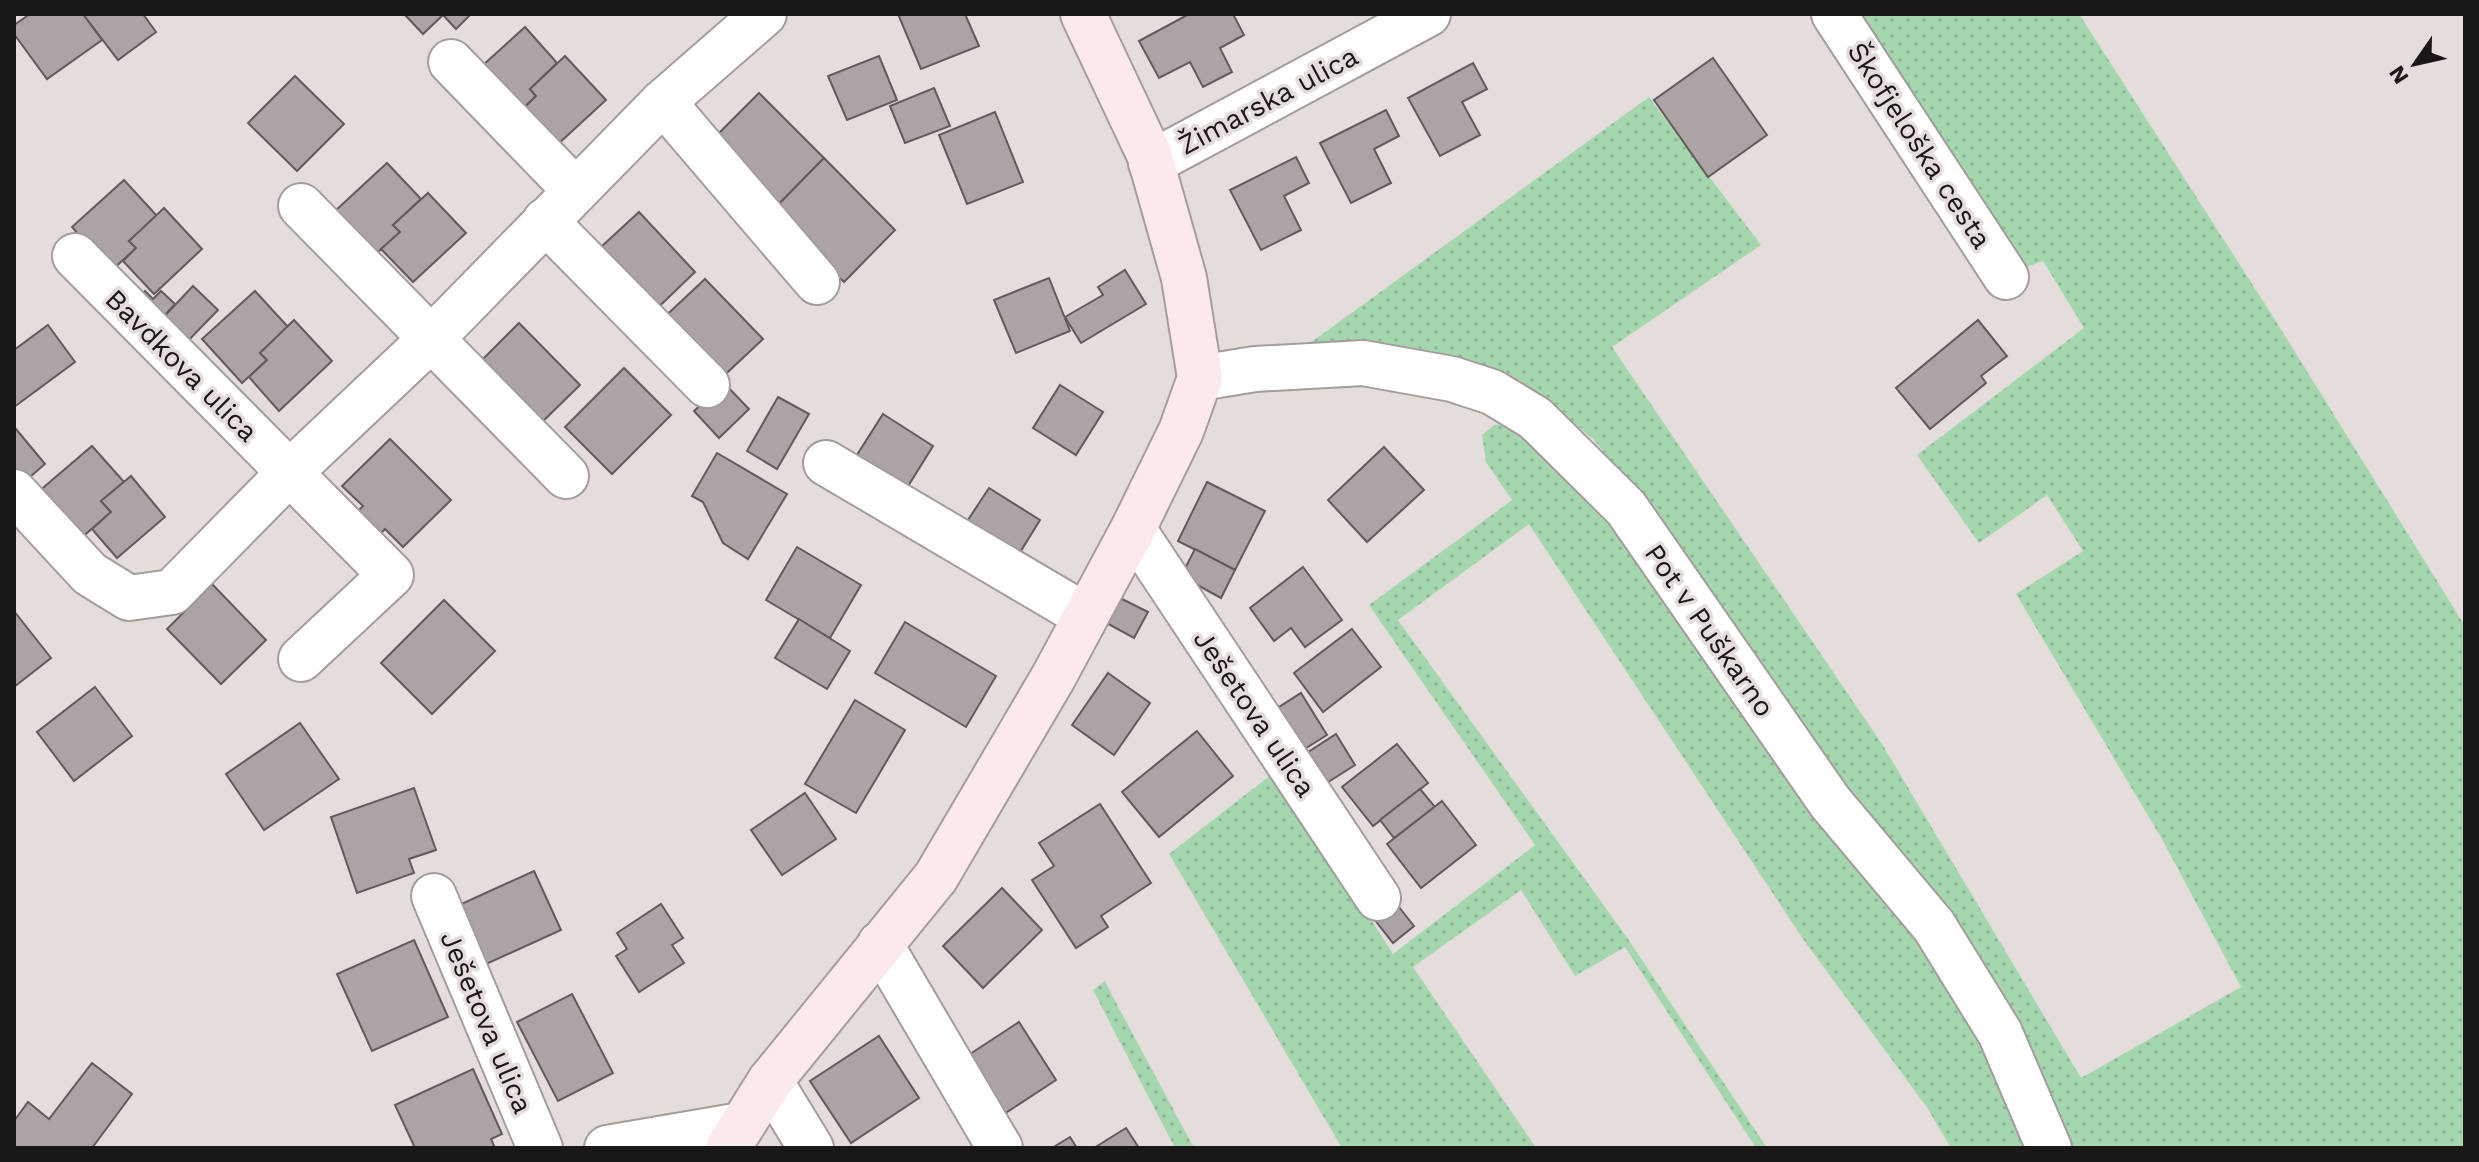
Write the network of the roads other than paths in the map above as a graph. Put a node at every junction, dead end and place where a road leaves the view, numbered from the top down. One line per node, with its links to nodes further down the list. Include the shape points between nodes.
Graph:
1 (764, 14): 6 (street)
2 (1083, 14): 7 (street)
3 (1428, 14): 7 (street, Žimarska ulica)
4 (1834, 14): 12 (street, Škofjeloška cesta)
5 (451, 62): 8 (street)
6 (663, 102): 8 (street); 13 (street)
7 (1151, 163): 15 (street, via 1184,278)
8 (575, 190): 10 (street)
9 (301, 206): 14 (street)
10 (545, 221): 14 (street); 16 (street)
11 (75, 256): 18 (street, Bavdkova ulica)
12 (2006, 277)
13 (817, 282)
14 (432, 338): 18 (street); 19 (street)
15 (1200, 378): 21 (street, via 1181,431); 33 (street, Pot v Puškarno, via 1363,363 1452,379 1492,392 1535,418 1626,508 1830,802 1934,926 2000,1033)
16 (707, 385)
17 (826, 463): 22 (street)
18 (289, 473): 20 (street, via 172,592 129,598 90,574); 23 (street, Bavdkova ulica, via 391,575)
19 (566, 476)
20 (14, 492)
21 (1133, 529): 22 (street); 25 (street, Ješetova ulica)
22 (1084, 615): 26 (street, via 936,877)
23 (301, 659)
24 (434, 896): 29 (street, Ješetova ulica)
25 (1378, 898)
26 (880, 944): 27 (street); 32 (street)
27 (770, 1081): 28 (street); 31 (street)
28 (735, 1136): 30 (street)
29 (540, 1148)
30 (607, 1148)
31 (811, 1148)
32 (1000, 1148)
33 (2049, 1148)

